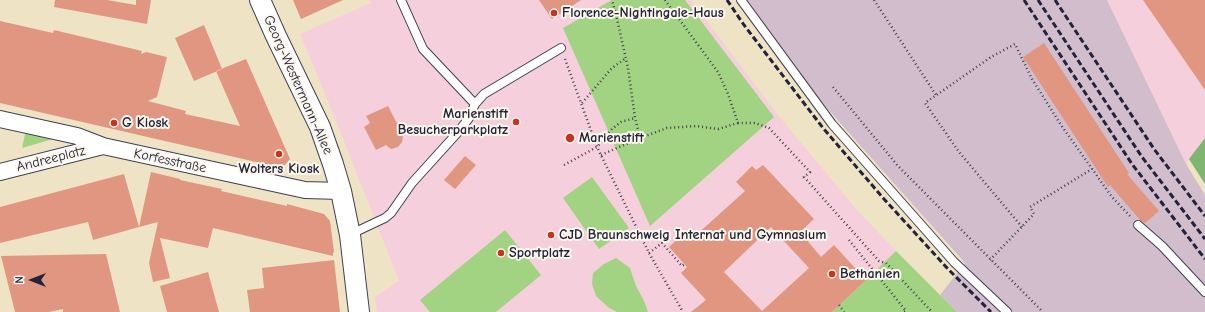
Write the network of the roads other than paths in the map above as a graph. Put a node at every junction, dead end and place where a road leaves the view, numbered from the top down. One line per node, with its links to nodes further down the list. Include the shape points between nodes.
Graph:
1 (260, 0): 9 (street, Georg-Westermann-Allee, via 320,127)
2 (401, 0): 5 (lane, via 423,49)
3 (740, 0): 14 (lane, via 832,124 954,262)
4 (561, 48): 5 (lane, via 484,94)
5 (475, 104): 11 (lane, via 459,131 412,183 391,213 386,218)
6 (0, 119): 7 (street, Korfesstraße, via 77,136)
7 (102, 146): 8 (street, Andreeplatz); 9 (street, Korfesstraße, via 305,190)
8 (0, 172)
9 (341, 191): 11 (street, Georg-Westermann-Allee)
10 (1138, 225): 12 (lane, via 1162,246)
11 (350, 235): 13 (street, Georg-Westermann-Allee)
12 (1205, 292)
13 (359, 312)
14 (1007, 312)

